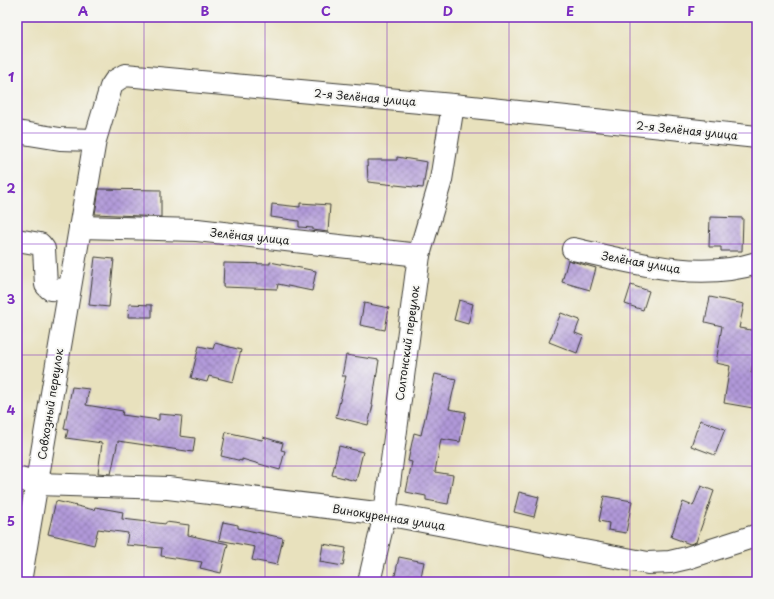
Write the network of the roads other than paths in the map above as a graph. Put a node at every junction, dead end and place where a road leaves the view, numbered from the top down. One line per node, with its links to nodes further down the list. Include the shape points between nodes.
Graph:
1 (454, 105): 3 (street, 2-я Зелёная улица); 4 (street, 2-я Зелёная улица, via 125,75 111,87); 8 (street, Солтонский переулок, via 441,180)
2 (17, 132): 4 (street, via 60,139)
3 (757, 137)
4 (95, 140): 5 (street, 2-я Зелёная улица)
5 (80, 227): 8 (street, Зелёная улица, via 197,230); 10 (street, Совхозный переулок)
6 (17, 240): 10 (street, via 42,246 48,288)
7 (573, 249): 9 (street, Зелёная улица, via 684,271 729,270)
8 (419, 255): 12 (street, Солтонский переулок)
9 (757, 263)
10 (69, 290): 11 (street, Совхозный переулок)
11 (27, 481): 12 (street, Винокуренная улица, via 168,488); 14 (street, Совхозный переулок)
12 (385, 514): 13 (street, Винокуренная улица, via 648,563 670,562); 15 (street, Солтонский переулок)
13 (756, 538)
14 (20, 582)
15 (369, 582)

